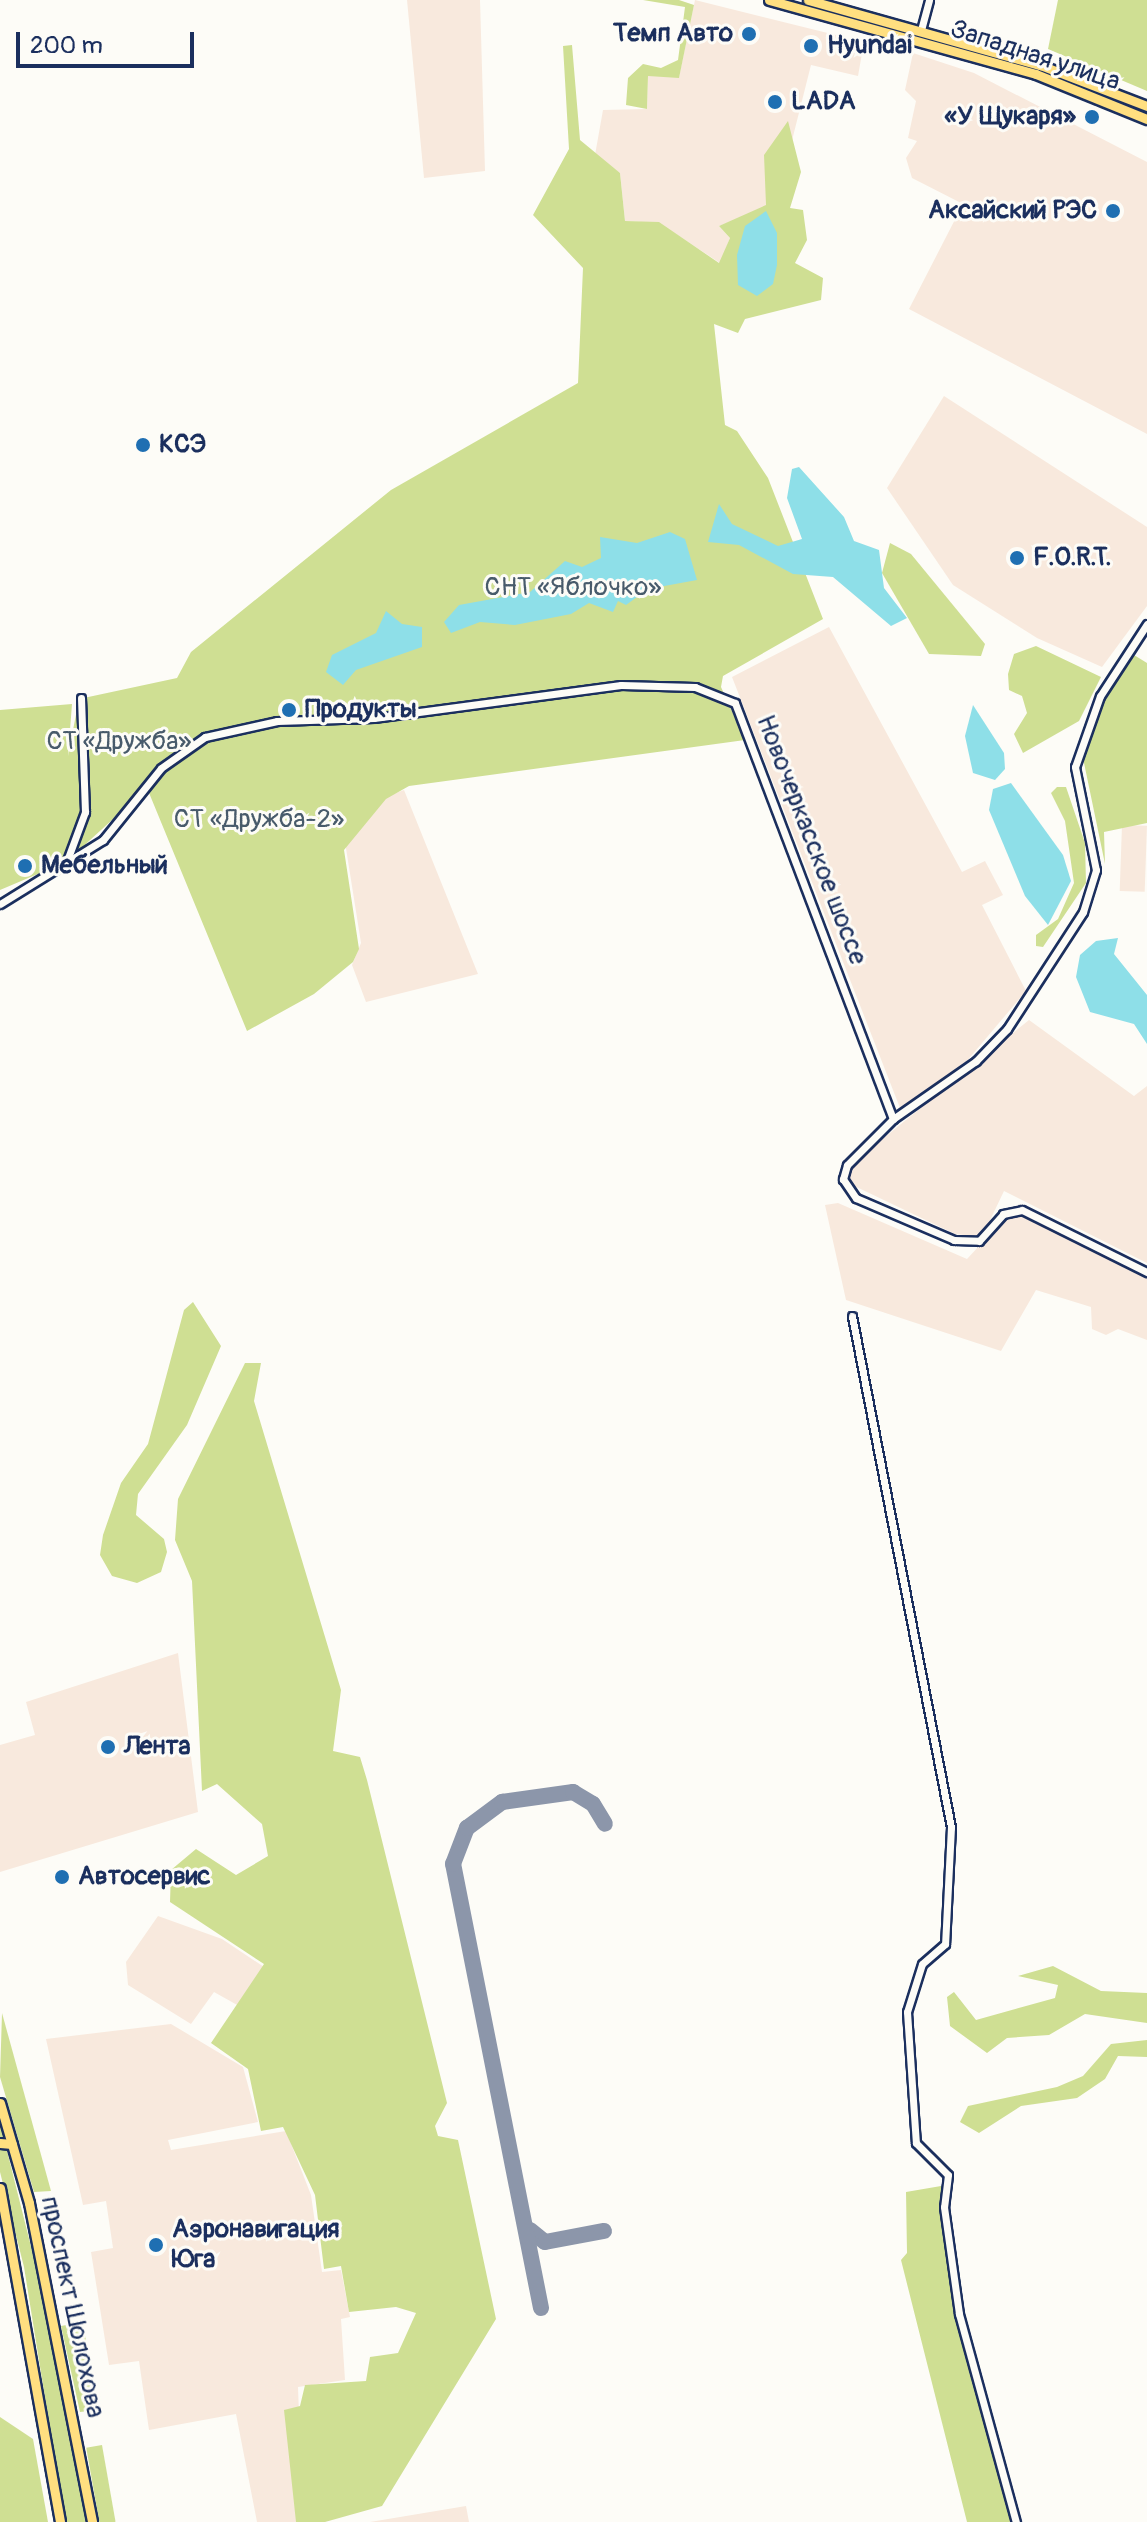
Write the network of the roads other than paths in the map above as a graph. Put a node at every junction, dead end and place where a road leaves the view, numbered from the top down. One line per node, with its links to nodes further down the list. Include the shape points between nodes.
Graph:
1 (769, 0): 6 (main road, Западная улица, via 1036,74)
2 (808, 0): 4 (main road, Западная улица)
3 (929, 0): 4 (street)
4 (921, 30): 5 (main road, Западная улица)
5 (1147, 106)
6 (1147, 119)
7 (1147, 624): 11 (street, via 1100,696 1075,767 1096,870 1083,912 1007,1029 976,1061)
8 (81, 698): 9 (street, via 85,812)
9 (65, 868): 10 (street, Новочеркасское шоссе); 11 (street, Новочеркасское шоссе, via 103,840 177,752 225,732 621,685 709,691 735,703 750,736)
10 (0, 904)
11 (893, 1119): 12 (street, via 844,1171 856,1198 969,1242 982,1239 1007,1212 1022,1210)
12 (1147, 1272)
13 (852, 1316): 21 (street, via 951,1827 945,1944 916,1977 906,2034 918,2091 916,2143 948,2175 944,2207 959,2314)
14 (0, 2103): 16 (main road, проспект Шолохова)
15 (0, 2143): 16 (main road)
16 (12, 2144): 20 (main road, проспект Шолохова)
17 (0, 2188): 18 (main road, проспект Шолохова)
18 (2, 2200): 19 (main road, проспект Шолохова)
19 (60, 2522)
20 (92, 2522)
21 (1016, 2522)

